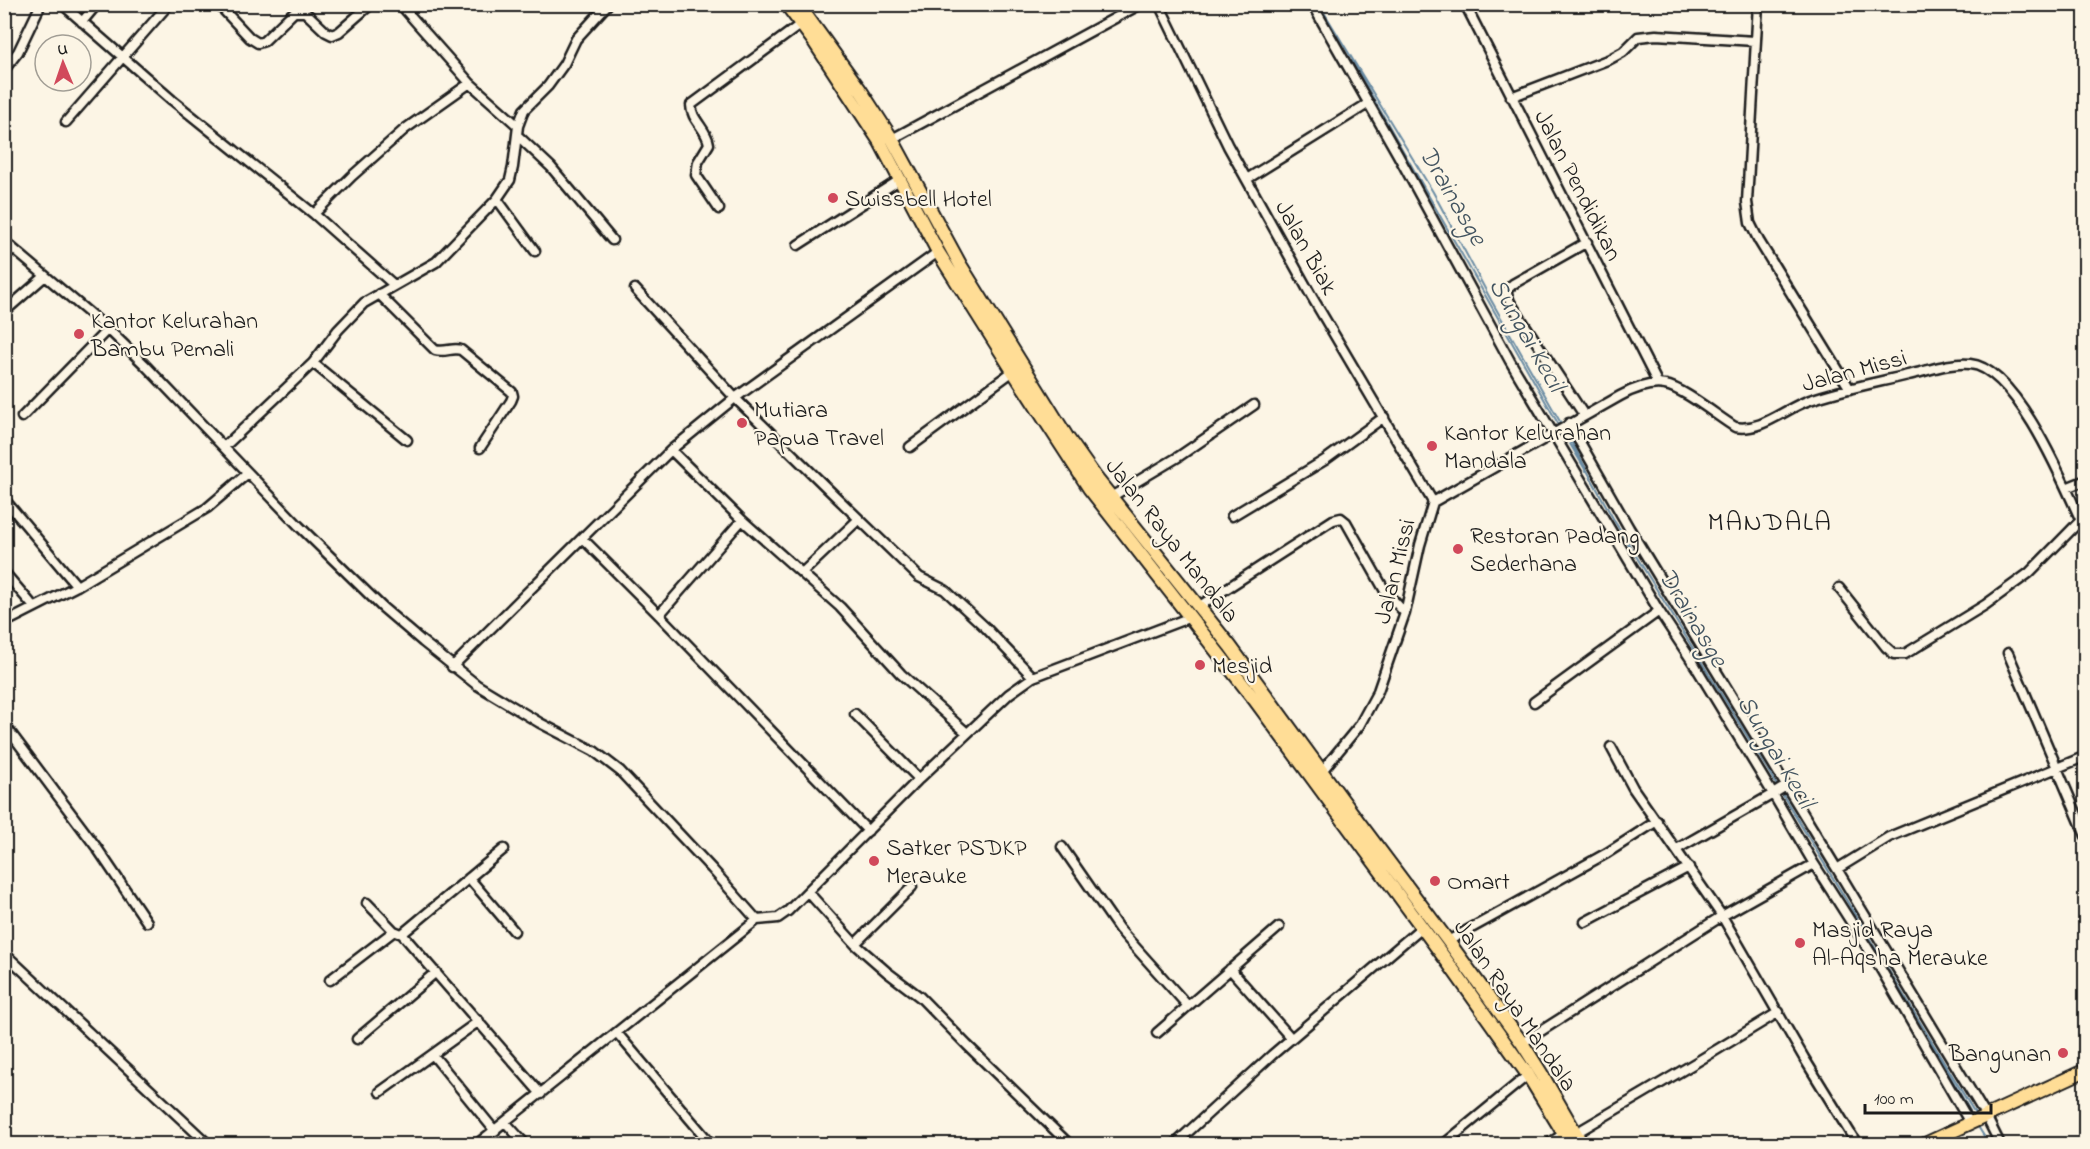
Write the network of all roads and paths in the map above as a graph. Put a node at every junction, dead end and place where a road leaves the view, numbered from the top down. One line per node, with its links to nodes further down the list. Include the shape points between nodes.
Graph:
1 (41, 4): 20 (street, via 18,52)
2 (62, 4): 16 (street)
3 (97, 4): 16 (street)
4 (170, 4): 19 (street)
5 (218, 4): 6 (street, via 258,43 264,42 294,12 304,12 332,35)
6 (371, 4)
7 (400, 4): 21 (street)
8 (608, 4): 25 (street, via 576,39 556,75 524,111)
9 (786, 4): 17 (highway, Jalan Raya Mandala)
10 (798, 4): 26 (highway, Jalan Raya Mandala)
11 (1141, 4): 26 (street)
12 (1158, 4): 28 (street, Jalan Biak)
13 (1312, 4): 23 (street)
14 (1465, 4): 22 (street, Jalan Pendidikan)
15 (1758, 4): 18 (street)
16 (82, 22): 19 (street)
17 (801, 24): 27 (highway, Jalan Raya Mandala); 30 (street, via 691,105 708,144 696,175)
18 (1755, 41): 22 (street, via 1638,37 1610,59); 47 (street, via 1749,218 1759,241)
19 (124, 58): 24 (street); 31 (street)
20 (4, 70)
21 (470, 83): 25 (street); 31 (street, via 405,129)
22 (1511, 97): 34 (street, Jalan Pendidikan)
23 (1369, 103): 28 (street); 53 (street, via 1505,351)
24 (66, 122)
25 (518, 130): 29 (street, via 510,180); 32 (street)
26 (892, 139): 45 (highway, Jalan Raya Mandala)
27 (901, 179): 35 (street); 37 (highway, Jalan Raya Mandala)
28 (1247, 179): 52 (street, Jalan Biak)
29 (497, 199): 36 (street); 39 (street, via 436,262)
30 (719, 209)
31 (314, 214): 39 (street)
32 (612, 240)
33 (4, 241): 38 (street)
34 (1587, 242): 46 (street, Jalan Pendidikan); 50 (street, via 1506,291)
35 (798, 245)
36 (535, 251)
37 (938, 252): 45 (highway, Jalan Raya Mandala); 48 (street)
38 (45, 276): 42 (street); 43 (street)
39 (394, 285): 41 (street)
40 (635, 289): 48 (street)
41 (379, 294): 44 (street, via 352,315); 57 (street, via 435,350 461,350 512,392 511,401)
42 (4, 312)
43 (108, 329): 51 (street); 55 (street)
44 (313, 363): 54 (street); 55 (street)
45 (1017, 368): 56 (street); 62 (highway, Jalan Raya Mandala); 77 (highway, Jalan Raya Mandala, via 1089,488)
46 (1658, 384): 47 (street, Jalan Missi, via 1672,387 1744,429 1809,400); 50 (street, Jalan Missi, via 1626,393)
47 (1850, 388): 61 (street, Jalan Missi, via 1949,365 1979,366 2020,403)
48 (735, 398): 58 (street); 66 (street)
49 (1254, 405): 62 (street)
50 (1584, 416): 53 (street, Jalan Missi)
51 (22, 417)
52 (1384, 417): 64 (street, Jalan Biak); 65 (street, via 1325,460)
53 (1561, 428): 64 (street, Jalan Missi); 76 (street); 93 (street, via 1629,528)
54 (407, 440)
55 (224, 447): 59 (street)
56 (910, 447)
57 (480, 448)
58 (671, 450): 67 (street); 70 (street)
59 (248, 472): 73 (street, via 207,508); 82 (street, via 382,607)
60 (2085, 480): 61 (street)
61 (2066, 488): 68 (street, Jalan Missi)
62 (1111, 497): 77 (highway, Jalan Raya Mandala)
63 (4, 499): 73 (street)
64 (1433, 502): 78 (street, Jalan Missi)
65 (1232, 516)
66 (859, 519): 72 (street); 83 (street, via 919,578 945,590)
67 (742, 520): 72 (street); 79 (street)
68 (2080, 521): 69 (street, Jalan Missi); 74 (street, via 2029,573 1905,654 1894,654 1886,647)
69 (2085, 532)
70 (582, 538): 79 (street); 82 (street)
71 (4, 572): 75 (street)
72 (802, 573): 87 (street)
73 (77, 586): 75 (street)
74 (1839, 588)
75 (34, 608): 80 (street)
76 (1659, 611): 84 (street); 93 (street)
77 (1195, 612): 78 (street, via 1341,518 1385,591); 83 (street); 91 (highway, Jalan Raya Mandala, via 1230,646); 112 (highway, Jalan Raya Mandala)
78 (1405, 613): 91 (street, Jalan Missi, via 1373,702 1359,726)
79 (659, 615): 95 (street)
80 (4, 623)
81 (2008, 653): 90 (street)
82 (452, 667): 108 (street, via 540,723 606,758)
83 (1033, 677): 87 (street)
84 (1534, 702)
85 (855, 714): 92 (street)
86 (4, 724): 109 (street)
87 (967, 733): 92 (street)
88 (1611, 747): 94 (street)
89 (2085, 756): 90 (street)
90 (2057, 768): 96 (street); 102 (street, via 1889,837)
91 (1322, 771): 115 (highway, Jalan Raya Mandala)
92 (920, 779): 95 (street)
93 (1779, 790): 99 (street); 100 (street); 102 (street)
94 (1657, 821): 99 (street); 115 (street, via 1607,853)
95 (868, 831): 105 (street)
96 (2085, 836)
97 (1062, 846): 122 (street, via 1119,929)
98 (504, 849): 103 (street)
99 (1677, 849): 101 (street)
100 (1814, 864): 107 (street); 135 (street)
101 (1689, 867): 107 (street); 110 (street)
102 (1837, 869): 135 (street)
103 (469, 878): 113 (street); 114 (street)
104 (912, 887): 116 (street)
105 (808, 892): 108 (street, via 783,915); 116 (street)
106 (367, 903): 114 (street)
107 (1722, 916): 123 (street); 129 (street)
108 (757, 920): 125 (street)
109 (147, 922)
110 (1585, 922)
111 (1279, 927): 119 (street)
112 (1422, 927): 118 (highway, Jalan Raya Mandala); 127 (street)
113 (514, 931)
114 (398, 933): 120 (street); 121 (street)
115 (1448, 940): 118 (highway, Jalan Raya Mandala)
116 (855, 944): 143 (street, via 920,997)
117 (4, 953): 139 (street)
118 (1455, 961): 129 (highway, Jalan Raya Mandala); 132 (highway, Jalan Raya Mandala)
119 (1230, 969): 122 (street); 127 (street)
120 (436, 972): 124 (street); 128 (street)
121 (330, 980)
122 (1188, 1006): 126 (street)
123 (1779, 1012): 138 (street); 148 (street)
124 (479, 1021): 130 (street); 134 (street)
125 (617, 1033): 134 (street); 142 (street)
126 (1157, 1033)
127 (1291, 1038): 144 (street)
128 (357, 1039)
129 (1522, 1043): 138 (highway, Jalan Raya Mandala)
130 (433, 1055): 133 (street); 137 (street)
131 (2085, 1070): 135 (highway)
132 (1528, 1075): 138 (highway, Jalan Raya Mandala); 145 (street)
133 (380, 1092)
134 (541, 1094): 136 (street)
135 (1978, 1119): 149 (highway); 150 (street)
136 (506, 1123): 137 (street); 141 (street)
137 (495, 1131): 140 (street)
138 (1570, 1137): 146 (street); 147 (highway, Jalan Raya Mandala)
139 (208, 1144)
140 (477, 1144)
141 (525, 1144)
142 (711, 1144)
143 (1069, 1144)
144 (1175, 1144)
145 (1444, 1144)
146 (1548, 1144)
147 (1582, 1144)
148 (1857, 1144)
149 (1925, 1144)
150 (2000, 1144)

